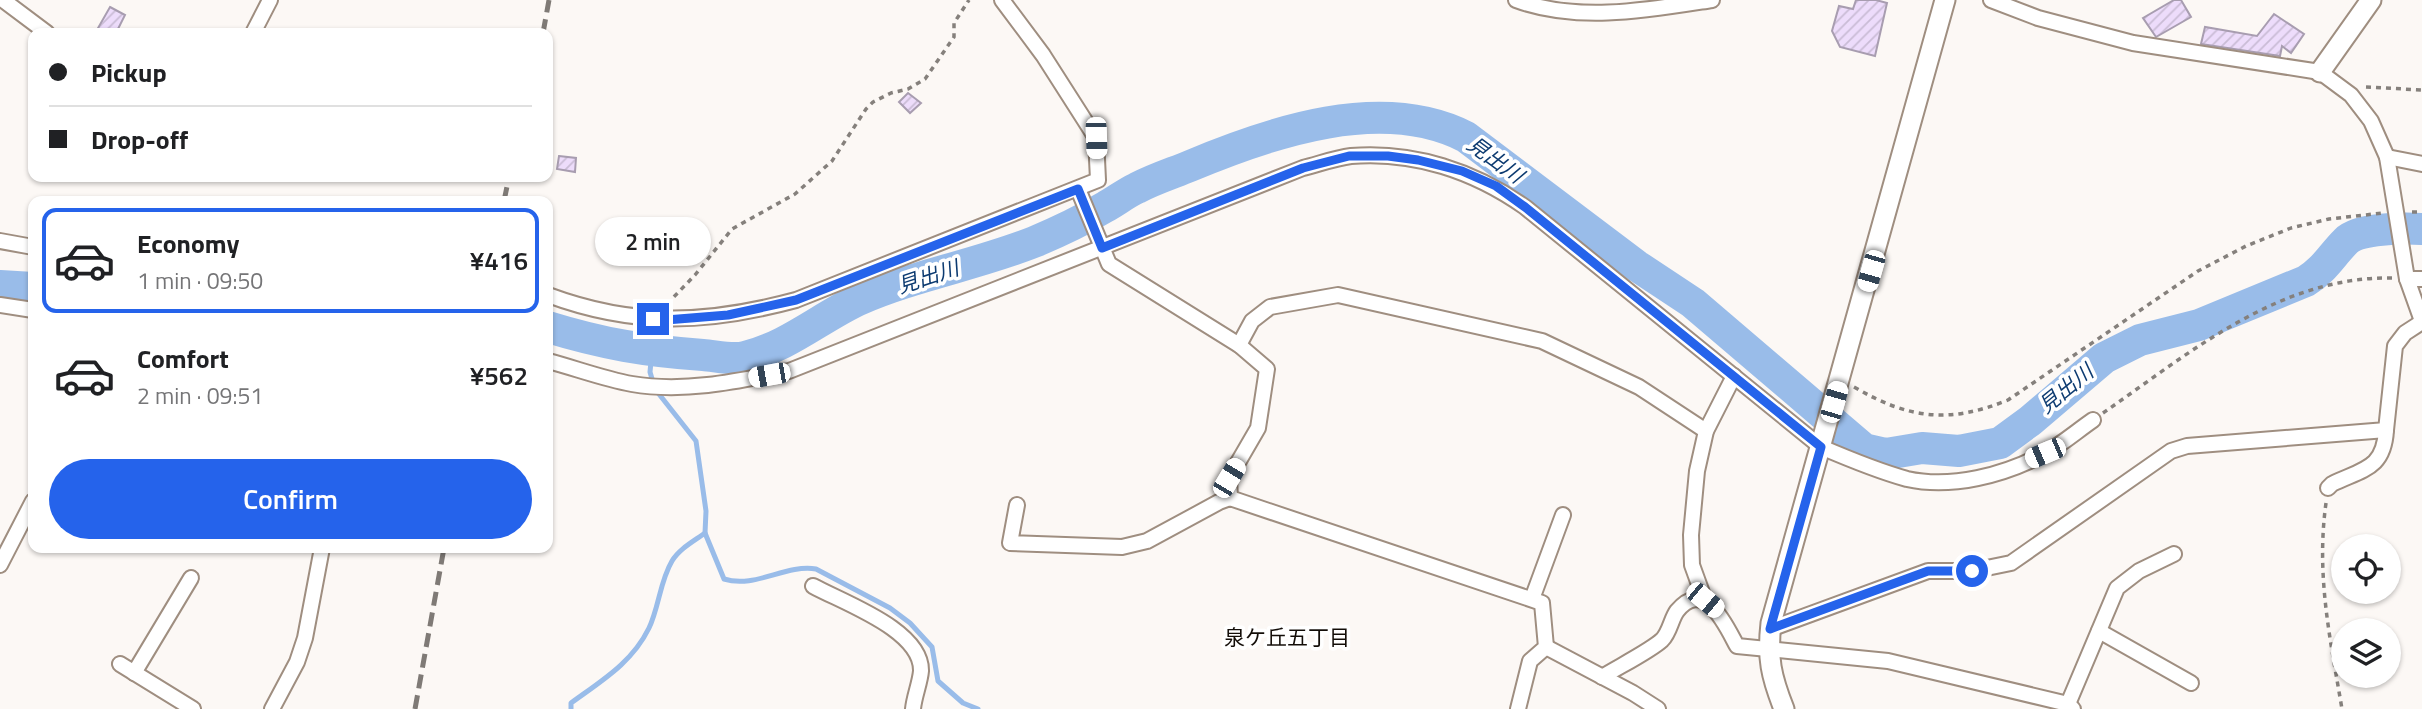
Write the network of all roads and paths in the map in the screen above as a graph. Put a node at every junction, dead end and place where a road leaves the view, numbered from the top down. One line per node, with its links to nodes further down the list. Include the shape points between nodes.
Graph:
1 (3, 0): 10 (street)
2 (270, 0): 11 (street)
3 (969, 0): 28 (path, via 954,23 954,37 925,79 873,102 831,161 794,194 732,229)
4 (1002, 0): 17 (street, via 1096,138 1098,180)
5 (1516, 0): 6 (street, via 1539,9 1623,13)
6 (1712, 0)
7 (1945, 0): 33 (street)
8 (1991, 0): 12 (street, via 2038,18 2133,43)
9 (2371, 0): 12 (street)
10 (40, 28)
11 (256, 28)
12 (2320, 72): 13 (street)
13 (2340, 86): 14 (path); 15 (street, via 2371,121)
14 (2422, 90)
15 (2387, 157): 16 (street); 19 (street)
16 (2422, 164)
17 (1078, 189): 22 (street); 28 (street, via 796,300 728,315)
18 (2422, 212): 19 (path)
19 (2395, 215): 23 (street); 33 (path, via 2329,219 2246,246 2198,271 2008,400 1983,410 1913,414 1882,404)
20 (0, 241): 21 (street)
21 (28, 246)
22 (1102, 248): 30 (street, via 1109,264); 31 (street, via 789,371 727,383 670,386 632,384); 32 (street, via 1303,168 1349,156 1418,160 1496,186)
23 (2407, 279): 24 (street); 29 (street); 34 (path, via 2337,282 2262,309)
24 (2422, 279)
25 (553, 297): 28 (street, via 578,306)
26 (0, 305): 27 (street)
27 (28, 309)
28 (653, 319)
29 (2422, 322): 35 (street, via 2395,346)
30 (1239, 345): 36 (street, via 1252,321 1270,307 1338,295 1542,341 1639,387); 39 (street, via 1267,369 1258,428 1229,478)
31 (553, 362)
32 (1734, 376): 36 (street); 37 (street)
33 (1840, 379): 37 (street)
34 (2093, 420): 37 (street, via 2045,453 1988,477 1931,482 1908,479)
35 (2386, 430): 38 (street, via 2385,449 2377,462); 51 (street, via 2187,446 2171,452 2011,563 1972,571 1928,571)
36 (1706, 431): 49 (street, via 1691,535 1692,565)
37 (1821, 447): 51 (street)
38 (2328, 488): 64 (path, via 2322,535 2323,600)
39 (1230, 498): 40 (street, via 1147,541 1122,547 1010,543); 48 (street)
40 (1017, 505)
41 (28, 512): 45 (street)
42 (1563, 515): 48 (street)
43 (321, 553): 59 (street, via 305,638)
44 (2174, 554): 50 (street, via 2139,570 2117,588)
45 (0, 565)
46 (191, 578): 54 (street)
47 (814, 586): 60 (street, via 908,640 919,657 921,673)
48 (1532, 599): 52 (street, via 1542,603)
49 (1705, 600): 51 (street, via 1718,612 1737,646); 55 (street, via 1692,600 1677,611 1664,639)
50 (2099, 631): 56 (street); 57 (street)
51 (1769, 639): 57 (street, via 1888,661); 63 (street, via 1774,683)
52 (1546, 647): 55 (street); 61 (street, via 1530,661)
53 (120, 664): 54 (street)
54 (134, 673): 58 (street)
55 (1602, 677): 62 (street)
56 (2191, 683)
57 (2071, 706)
58 (193, 709)
59 (272, 709)
60 (913, 709)
61 (1518, 709)
62 (1658, 709)
63 (1784, 709)
64 (2342, 709)

